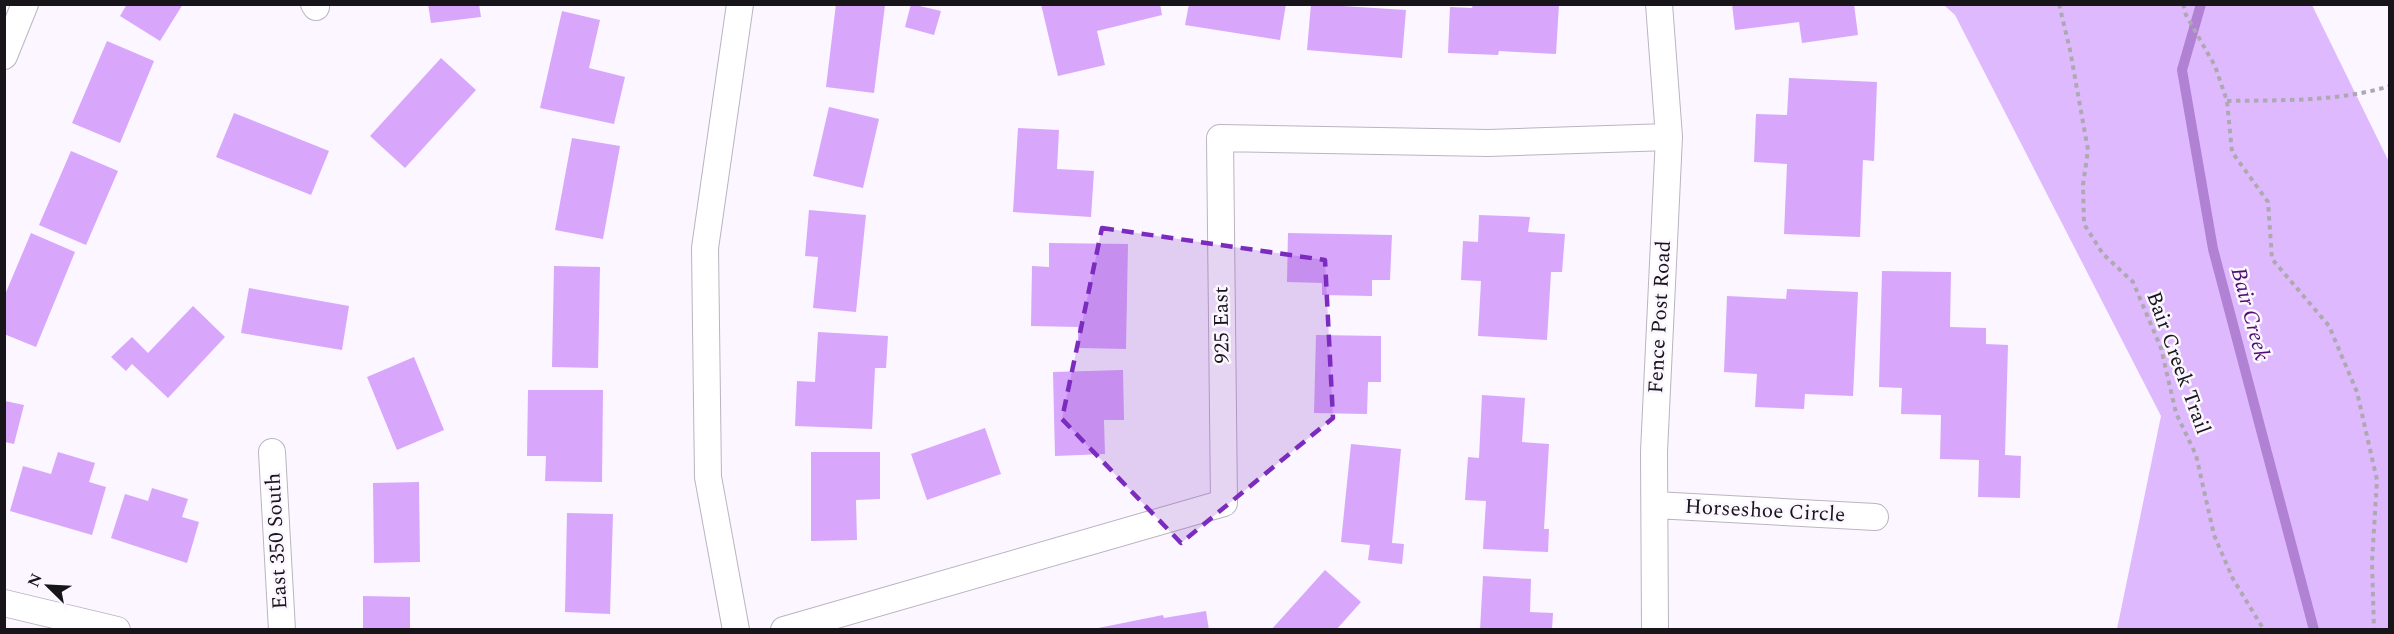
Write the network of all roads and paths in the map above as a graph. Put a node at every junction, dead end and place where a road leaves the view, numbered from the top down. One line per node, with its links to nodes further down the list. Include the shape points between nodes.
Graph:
1 (25, 4): 6 (street)
2 (741, 4): 16 (street, via 705,248 708,477)
3 (1659, 4): 9 (street, Fence Post Road)
4 (2059, 4): 19 (path, Bair Creek Trail, via 2088,150 2083,185 2084,224 2103,254 2133,282 2161,348 2176,413 2196,455 2214,535 2233,579)
5 (2183, 4): 8 (path, via 2215,66)
6 (4, 56)
7 (2390, 86): 8 (path, via 2312,99)
8 (2227, 101): 20 (path, via 2232,152 2268,202 2272,259 2329,326 2357,392 2378,480 2372,561)
9 (1669, 137): 11 (street, Fence Post Road, via 1654,452); 17 (street, 925 East, via 1488,143 1220,138 1224,503)
10 (272, 452): 15 (street, East 350 South)
11 (1655, 505): 12 (street, Horseshoe Circle); 18 (street, Fence Post Road)
12 (1875, 518)
13 (4, 603): 14 (street)
14 (117, 630)
15 (282, 630)
16 (736, 630)
17 (784, 630)
18 (1655, 630)
19 (2264, 630)
20 (2374, 630)

